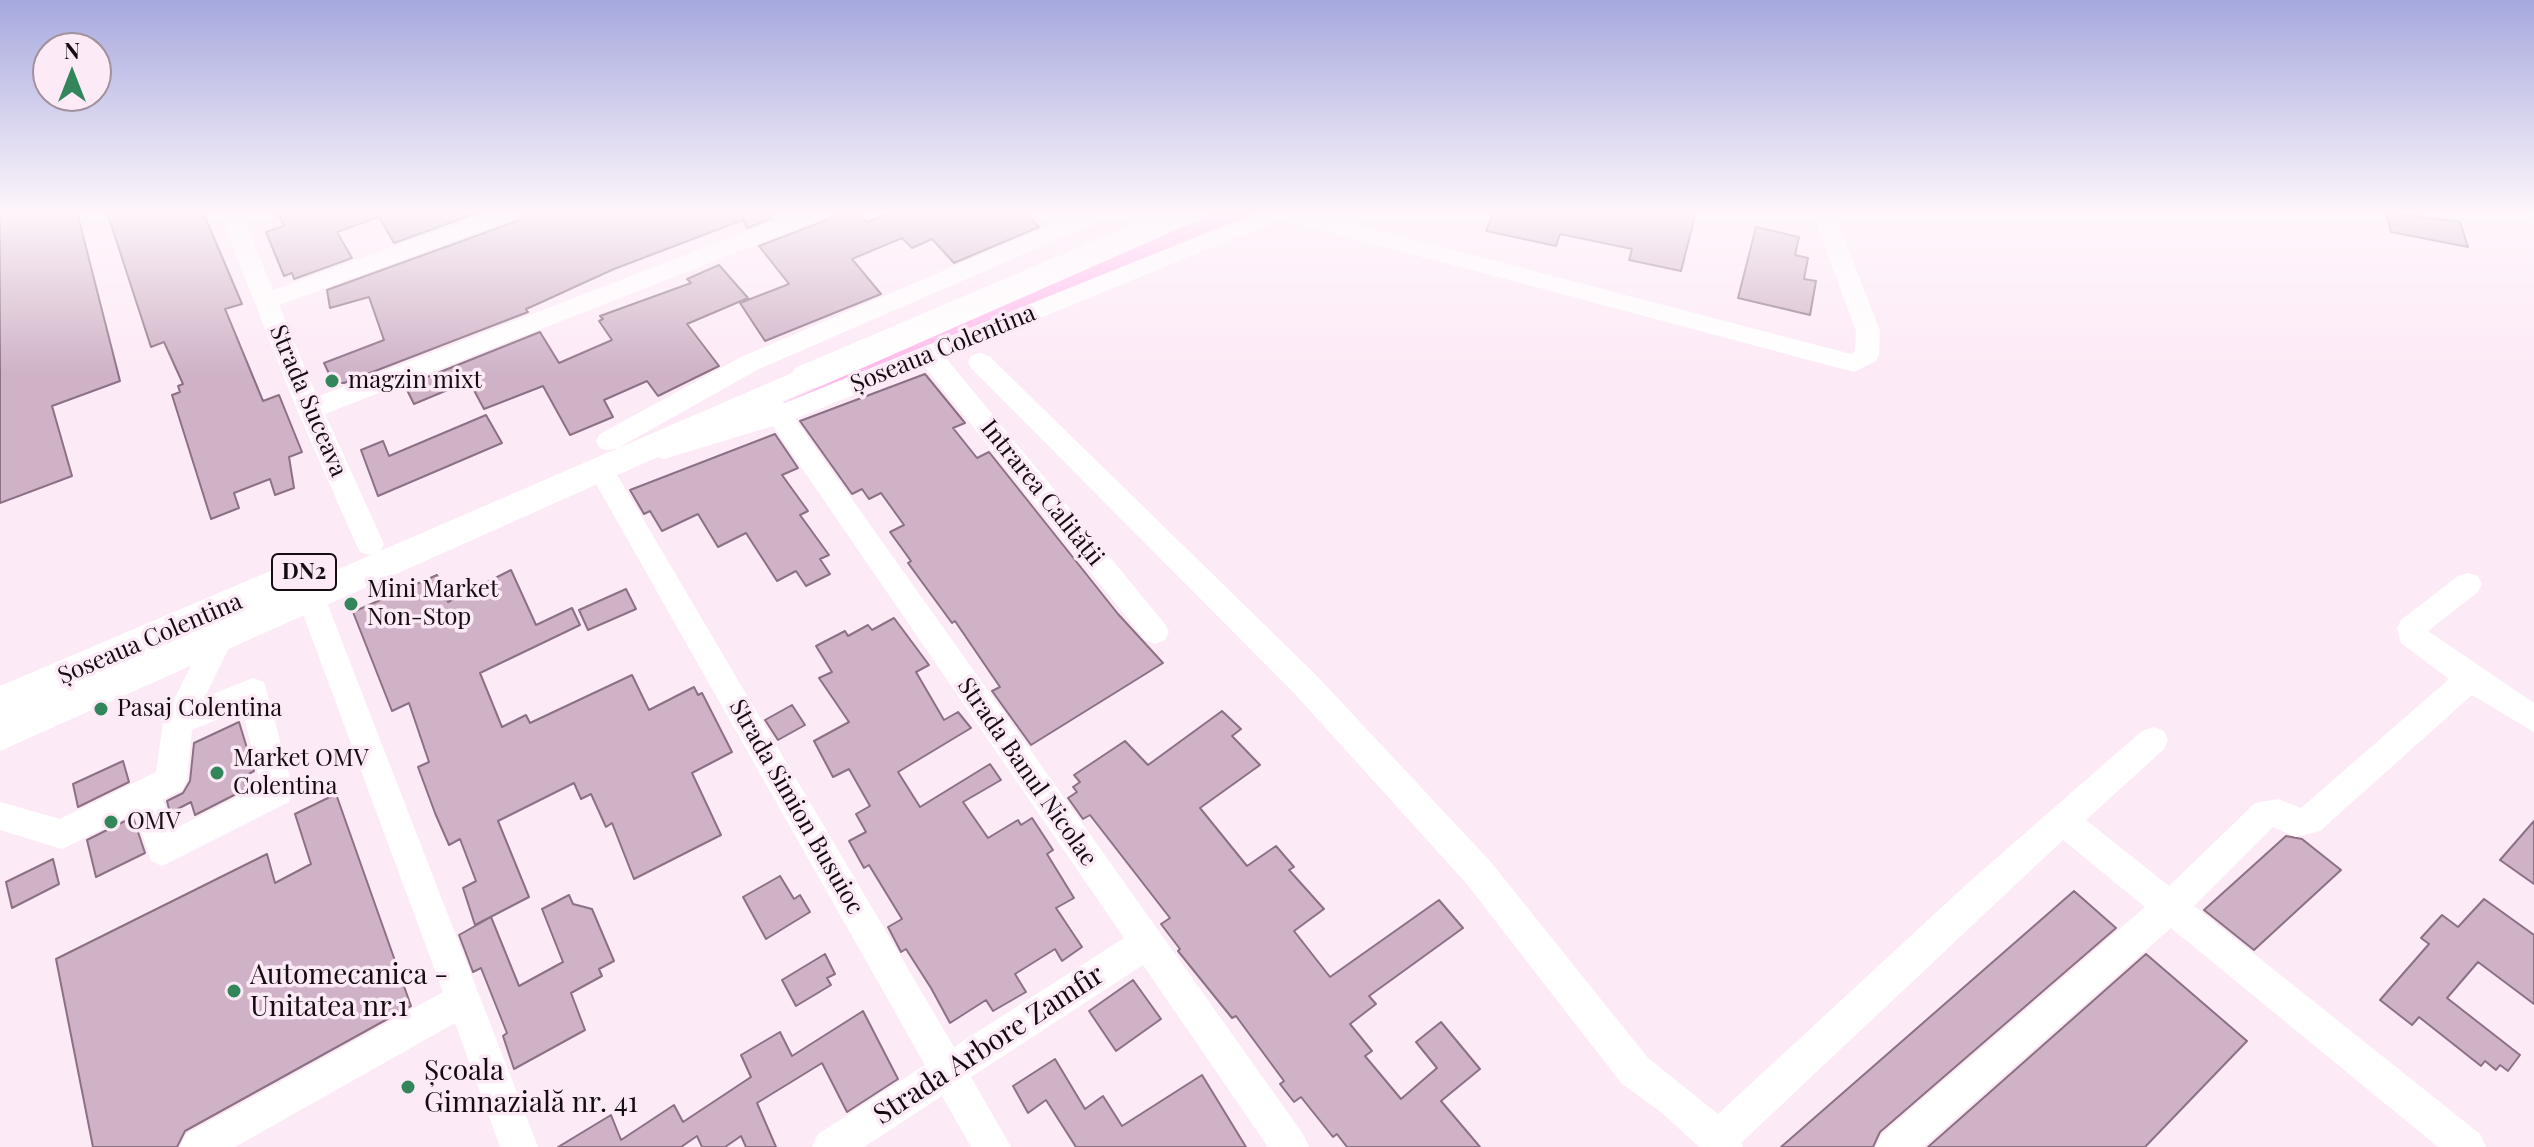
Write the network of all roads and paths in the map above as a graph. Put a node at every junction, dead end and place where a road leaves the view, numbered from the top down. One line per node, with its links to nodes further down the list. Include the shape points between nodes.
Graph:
1 (254, 266): 10 (street, Strada Suceava)
2 (364, 266): 10 (street)
3 (681, 266): 15 (street)
4 (977, 266): 16 (street, Șoseaua Colentina, via 750,363)
5 (1030, 266): 13 (highway, DN2)
6 (1057, 266): 13 (highway, DN2)
7 (1148, 266): 11 (street, Șoseaua Colentina)
8 (1483, 266): 9 (street, via 1854,363 1867,355 1868,331)
9 (1843, 266)
10 (266, 301): 15 (street, Strada Suceava)
11 (929, 355): 14 (street, Șoseaua Colentina); 20 (street, Intrarea Calității)
12 (980, 362): 35 (street, via 1304,683 1478,872 1635,1071)
13 (801, 369): 14 (main road, Șoseaua Colentina / DN2); 16 (main road, Șoseaua Colentina / DN2)
14 (771, 406): 16 (main road, Șoseaua Colentina / DN2); 32 (street, Strada Banul Nicolae)
15 (310, 410): 17 (street, Strada Suceava)
16 (604, 454): 17 (main road, Șoseaua Colentina / DN2); 19 (main road, Șoseaua Colentina / DN2); 34 (street, Strada Simion Busuioc)
17 (370, 544): 23 (main road, Șoseaua Colentina / DN2)
18 (2468, 584): 22 (street, via 2411,628 2418,643)
19 (310, 595): 21 (main road, Șoseaua Colentina / DN2); 33 (street)
20 (1155, 632)
21 (219, 637): 25 (street); 26 (main road, Șoseaua Colentina / DN2)
22 (2470, 678): 24 (street); 31 (street, via 2309,821 2296,823 2266,813)
23 (0, 703)
24 (2534, 719)
25 (178, 722): 28 (street, via 171,780); 28 (street, via 253,691 278,792 162,851)
26 (0, 734)
27 (2153, 740): 30 (street)
28 (145, 793): 29 (street, via 62,834)
29 (0, 816)
30 (2065, 822): 31 (street); 35 (street, via 1980,894)
31 (2170, 907): 41 (street); 42 (street)
32 (1146, 943): 34 (street, Strada Arbore Zamfir); 40 (street, Strada Banul Nicolae)
33 (462, 1000): 36 (street); 37 (street)
34 (949, 1071): 38 (street, Strada Arbore Zamfir); 39 (street, Strada Simion Busuioc)
35 (1721, 1143)
36 (199, 1147)
37 (519, 1147)
38 (831, 1147)
39 (992, 1147)
40 (1290, 1147)
41 (1895, 1147)
42 (2467, 1147)

